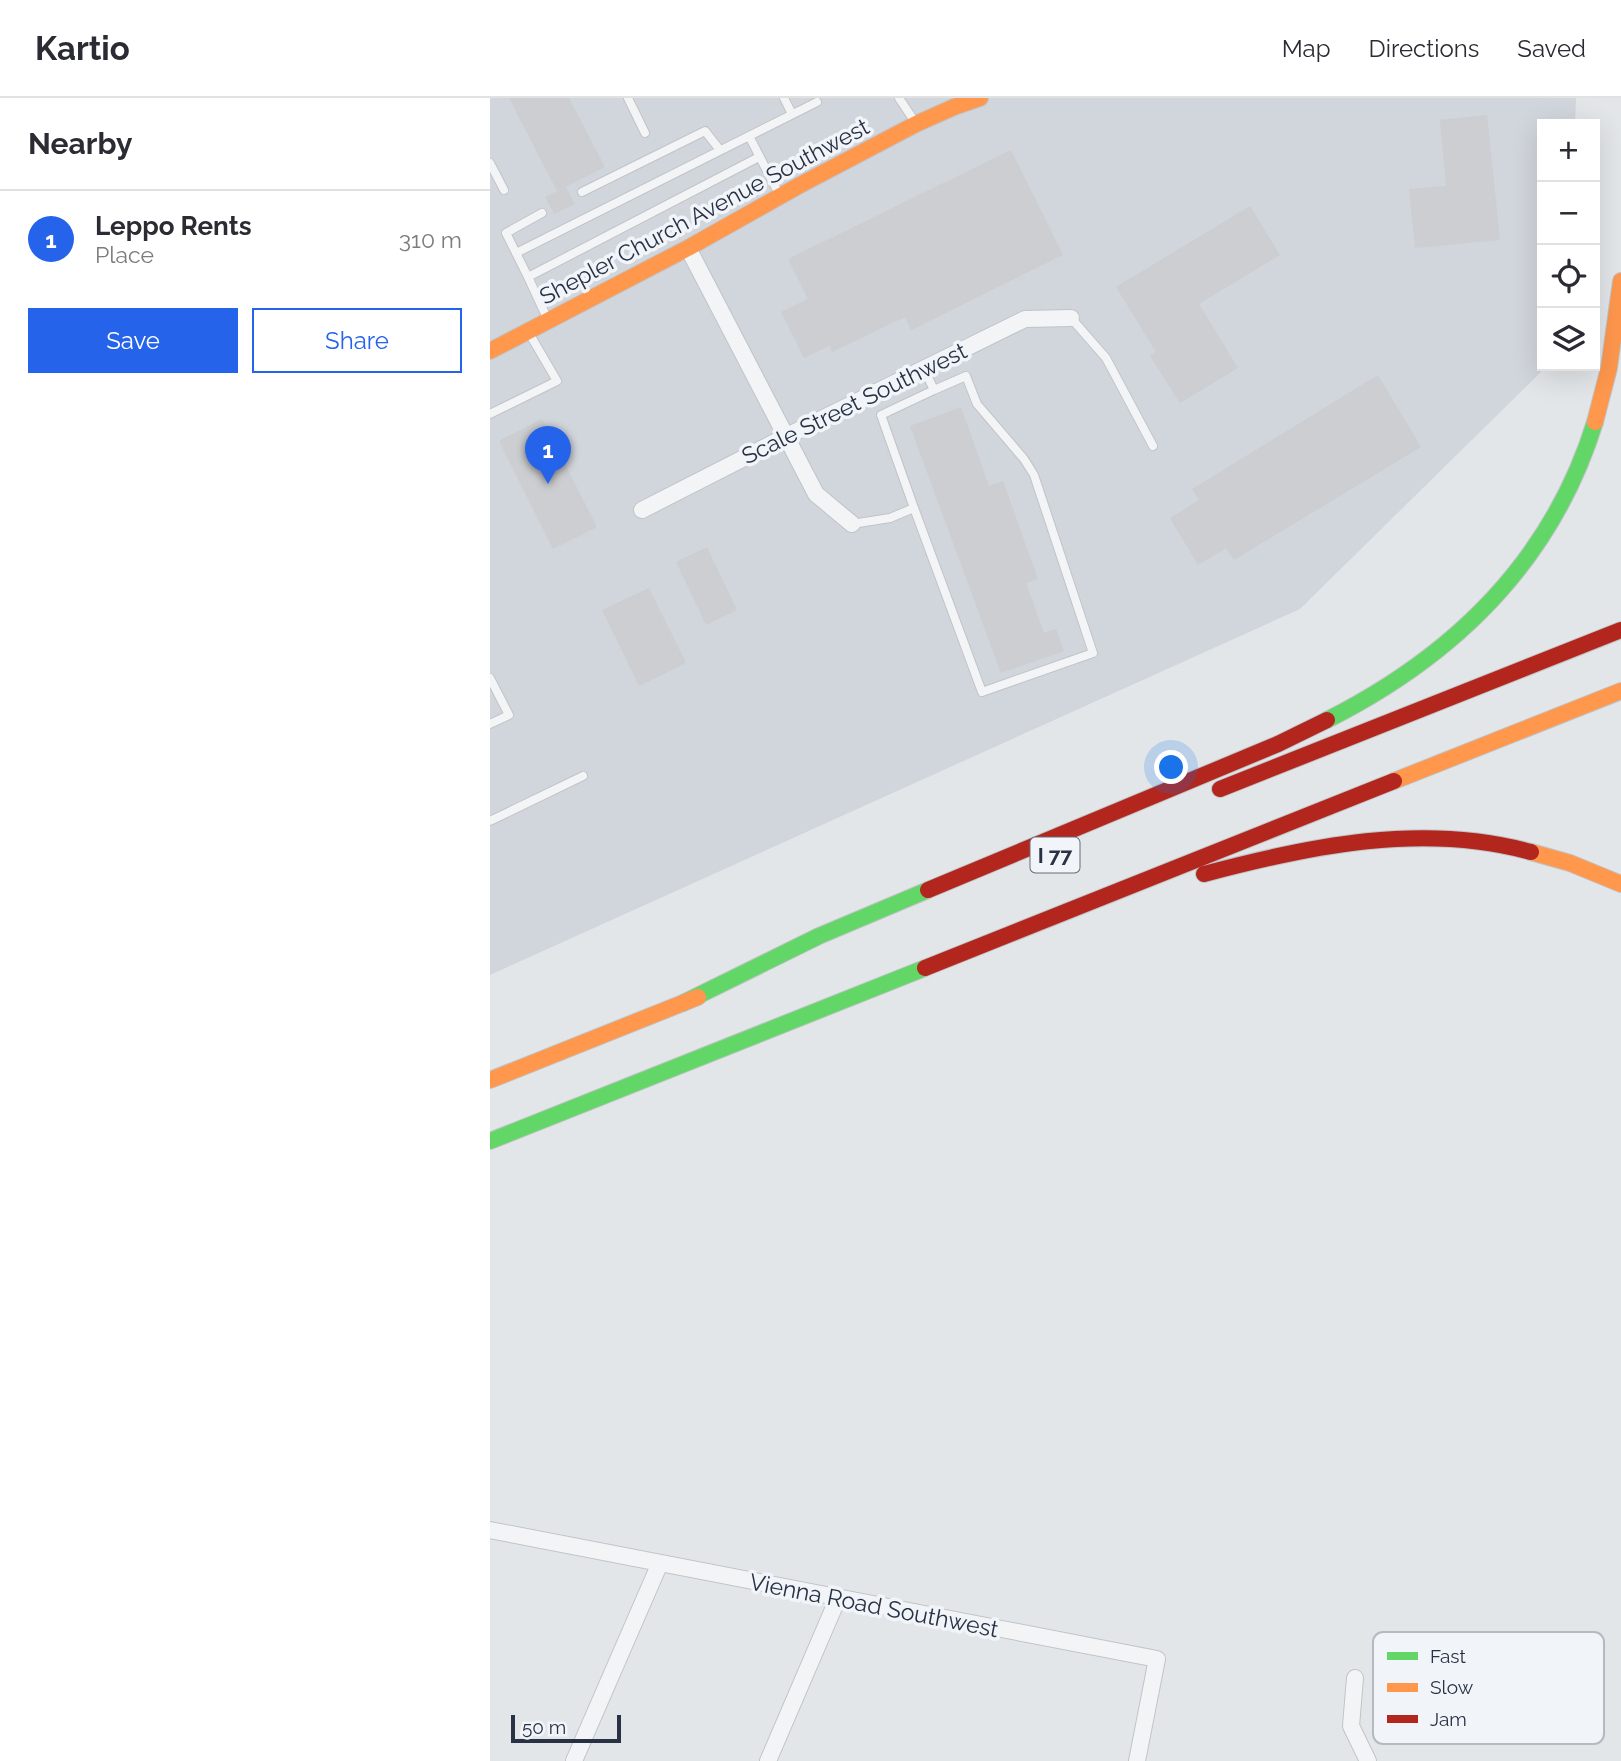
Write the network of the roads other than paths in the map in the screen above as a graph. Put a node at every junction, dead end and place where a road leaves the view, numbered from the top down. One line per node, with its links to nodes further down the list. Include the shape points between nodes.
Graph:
1 (628, 98): 8 (lane)
2 (784, 98): 6 (lane)
3 (899, 98): 7 (lane)
4 (981, 98): 7 (main road, Shepler Church Avenue Southwest)
5 (817, 102): 6 (lane)
6 (792, 114): 9 (lane)
7 (916, 124): 15 (main road, Shepler Church Avenue Southwest)
8 (645, 133)
9 (749, 135): 10 (lane); 11 (lane)
10 (720, 150): 14 (lane, via 705,131); 18 (lane)
11 (759, 157): 15 (lane); 19 (lane)
12 (490, 163): 13 (lane)
13 (504, 190)
14 (582, 192)
15 (780, 197): 17 (main road, Shepler Church Avenue Southwest)
16 (542, 213): 18 (lane, via 506,233)
17 (688, 248): 22 (main road, Shepler Church Avenue Southwest); 28 (street)
18 (516, 253): 19 (lane)
19 (528, 277): 22 (lane)
20 (1621, 281): 42 (main road, via 1604,393 1590,440 1562,503 1498,594 1429,659 1376,694 1278,744 820,936)
21 (1071, 318): 25 (street, Scale Street Southwest, via 1025,319); 29 (lane, via 1106,358)
22 (549, 321): 23 (main road, Shepler Church Avenue Southwest)
23 (528, 332): 24 (main road, Shepler Church Avenue Southwest); 27 (lane, via 557,381)
24 (490, 351)
25 (923, 369): 26 (lane); 28 (street, Scale Street Southwest)
26 (934, 390): 30 (lane, via 881,415); 30 (lane, via 966,376 978,404 1034,475 1093,653 982,692)
27 (490, 414)
28 (785, 437): 31 (street, Scale Street Southwest); 32 (street, via 816,494)
29 (1153, 446)
30 (914, 508): 32 (lane, via 890,518)
31 (642, 510)
32 (852, 524)
33 (1621, 630): 38 (main road)
34 (490, 678): 36 (lane, via 509,715)
35 (1621, 691): 43 (main road, I 77)
36 (490, 724)
37 (583, 776): 39 (lane)
38 (1209, 793)
39 (490, 821)
40 (1004, 875): 42 (main road, I 77)
41 (1621, 884): 43 (main road, via 1553,858 1467,840 1408,837 1328,845 1173,884 868,1003)
42 (683, 1003): 44 (main road, I 77)
43 (803, 1016): 45 (main road, I 77)
44 (490, 1080)
45 (490, 1141)
46 (490, 1530): 47 (street, Vienna Road Southwest)
47 (660, 1563): 48 (street, Vienna Road Southwest); 50 (street)
48 (838, 1598): 51 (street); 52 (street, Vienna Road Southwest, via 1157,1659)
49 (1355, 1678): 53 (street, via 1351,1726)
50 (574, 1761)
51 (768, 1761)
52 (1137, 1761)
53 (1368, 1761)

